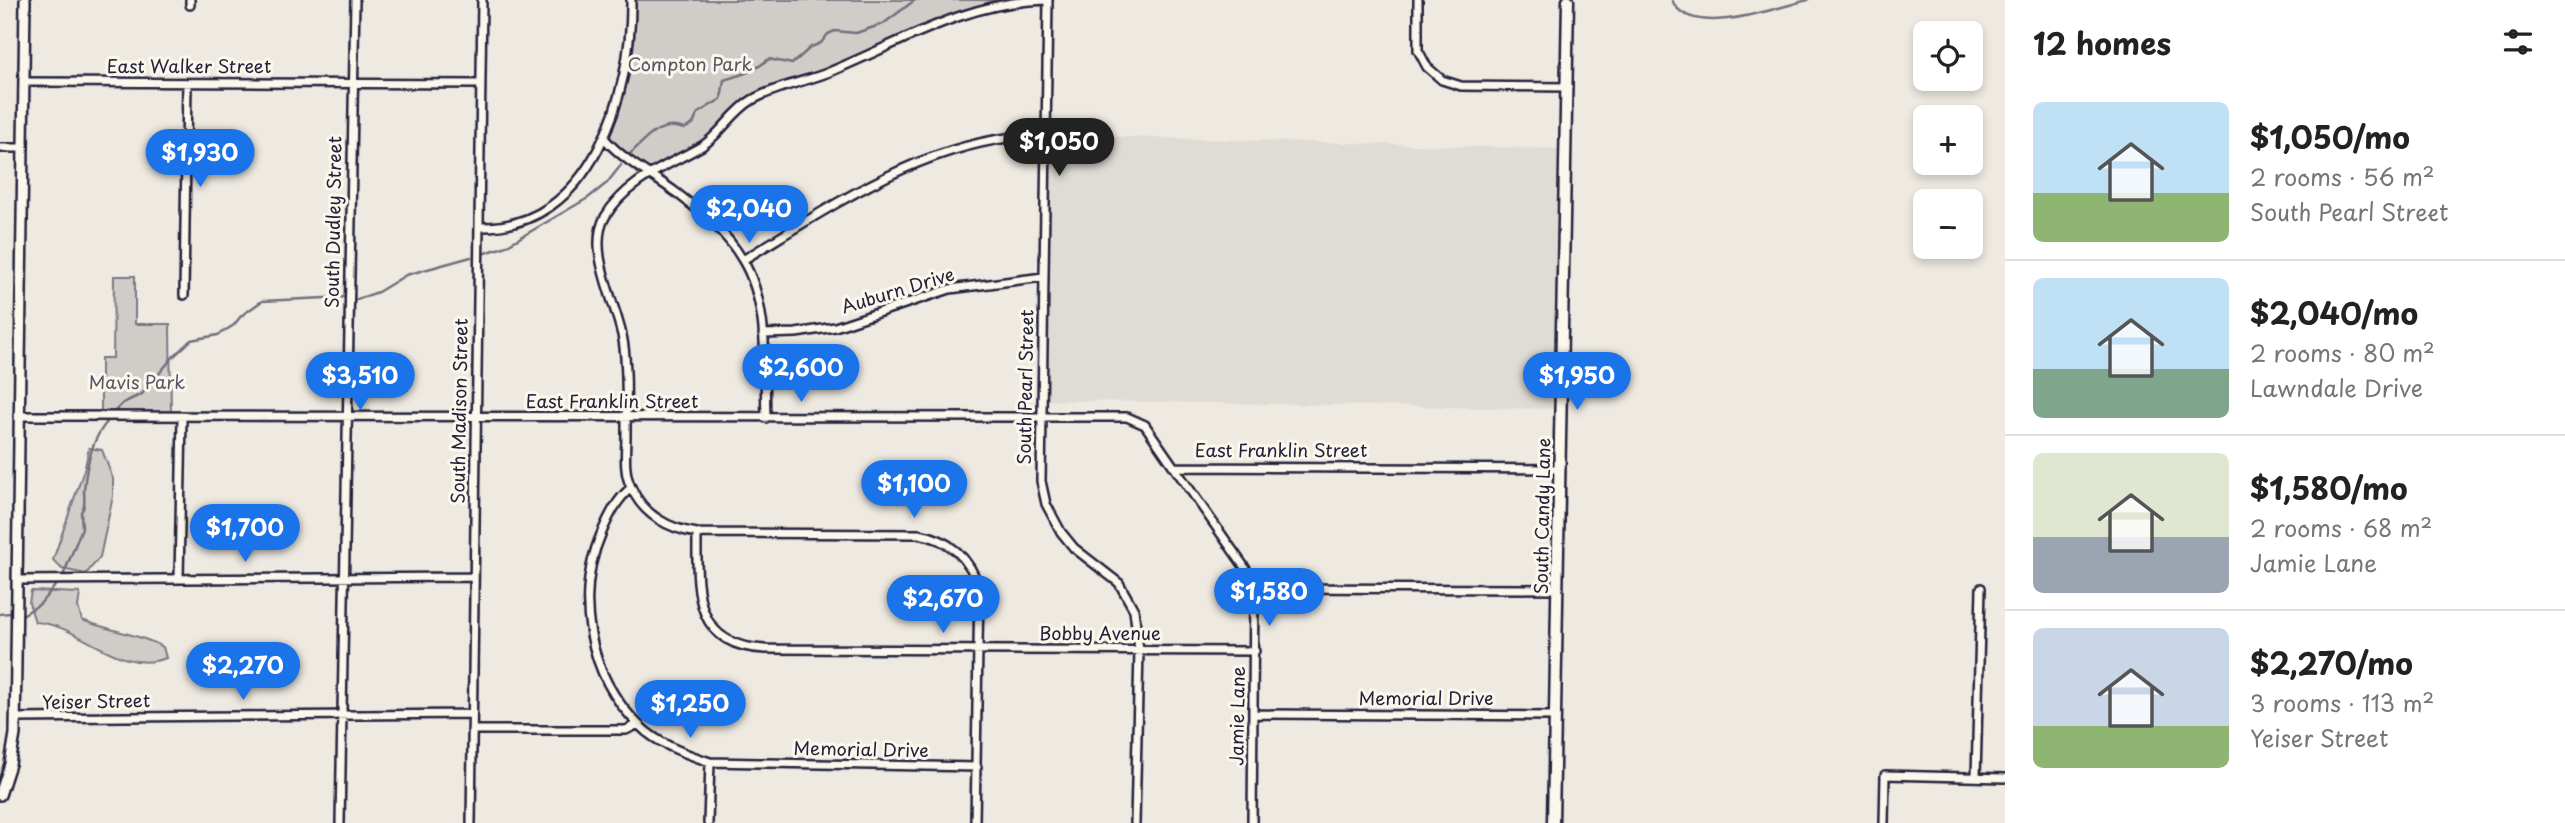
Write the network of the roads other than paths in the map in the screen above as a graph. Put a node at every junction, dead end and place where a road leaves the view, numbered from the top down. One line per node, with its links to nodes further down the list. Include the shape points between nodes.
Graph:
1 (25, 0): 8 (street)
2 (355, 0): 10 (street, South Dudley Street)
3 (482, 0): 11 (street, South Madison Street)
4 (631, 0): 14 (street, via 623,82)
5 (1047, 0): 13 (street, South Pearl Street); 17 (street, via 972,10 760,96 741,107 705,143)
6 (1418, 0): 12 (street, via 1418,50 1427,67 1443,80 1461,86)
7 (1569, 0): 12 (main road, South Candy Lane)
8 (26, 82): 9 (street, East Walker Street); 16 (street)
9 (187, 83): 10 (street, East Walker Street); 21 (street)
10 (353, 84): 11 (street, East Walker Street); 24 (street, South Dudley Street)
11 (480, 84): 18 (street, South Madison Street)
12 (1568, 87): 31 (main road, South Candy Lane)
13 (1046, 135): 19 (street, via 991,139 931,156 855,194); 20 (street, South Pearl Street)
14 (605, 139): 17 (street, via 623,158); 18 (street, via 569,189 548,208 510,225)
15 (0, 148): 16 (street)
16 (24, 148): 23 (street)
17 (649, 173): 19 (street, via 714,225); 27 (street, via 607,214 598,239 623,342)
18 (479, 227): 25 (street, South Madison Street)
19 (743, 260): 22 (street, via 758,302)
20 (1043, 277): 22 (street, Auburn Drive, via 950,289 835,327); 29 (street, South Pearl Street)
21 (184, 295)
22 (763, 334): 28 (street)
23 (18, 416): 26 (street, East Franklin Street); 37 (street)
24 (346, 416): 25 (street, East Franklin Street); 26 (street, East Franklin Street); 34 (street, South Dudley Street)
25 (475, 416): 27 (street, East Franklin Street); 35 (street, South Madison Street)
26 (182, 417): 36 (street)
27 (626, 418): 28 (street, East Franklin Street); 32 (street, via 626,474)
28 (766, 418): 29 (street, East Franklin Street)
29 (1041, 418): 30 (street, East Franklin Street, via 1132,418 1145,425); 42 (street, South Pearl Street, via 1040,468 1051,515 1074,548 1125,592 1134,610)
30 (1174, 467): 31 (street, East Franklin Street); 38 (street, Jamie Lane, via 1248,572)
31 (1560, 469): 40 (main road, South Candy Lane)
32 (631, 488): 33 (street, via 643,507 662,522); 49 (street, Memorial Drive, via 618,500 599,539 589,573 587,604 597,656 619,701)
33 (697, 533): 41 (street, via 919,534 939,539 965,559 976,577); 41 (street, Bobby Avenue, via 698,600 708,620 733,642 765,649)
34 (343, 577): 35 (street); 36 (street); 46 (street, South Dudley Street)
35 (473, 577): 44 (street, South Madison Street)
36 (179, 579): 37 (street)
37 (17, 580): 48 (street)
38 (1254, 588): 40 (street); 43 (street, Jamie Lane)
39 (1981, 588): 53 (street)
40 (1557, 589): 47 (main road, South Candy Lane)
41 (979, 649): 42 (street, Bobby Avenue); 52 (street)
42 (1139, 650): 43 (street, Bobby Avenue); 60 (street, South Pearl Street)
43 (1255, 650): 45 (street, Jamie Lane)
44 (472, 714): 46 (street, Yeiser Street); 50 (street, South Madison Street)
45 (1255, 714): 47 (street, Memorial Drive); 61 (street, Jamie Lane)
46 (341, 715): 48 (street, Yeiser Street); 56 (street, South Dudley Street)
47 (1555, 716): 62 (main road, South Candy Lane)
48 (15, 718): 55 (street, via 10,764)
49 (638, 724): 50 (street, via 626,730); 51 (street, Memorial Drive, via 670,746)
50 (472, 730): 57 (street, South Madison Street)
51 (710, 762): 52 (street, Memorial Drive); 58 (street)
52 (976, 767): 59 (street)
53 (1976, 777): 54 (street); 63 (street, via 1885,775)
54 (2005, 778)
55 (0, 795)
56 (340, 823)
57 (471, 823)
58 (708, 823)
59 (975, 823)
60 (1135, 823)
61 (1252, 823)
62 (1553, 823)
63 (1884, 823)

